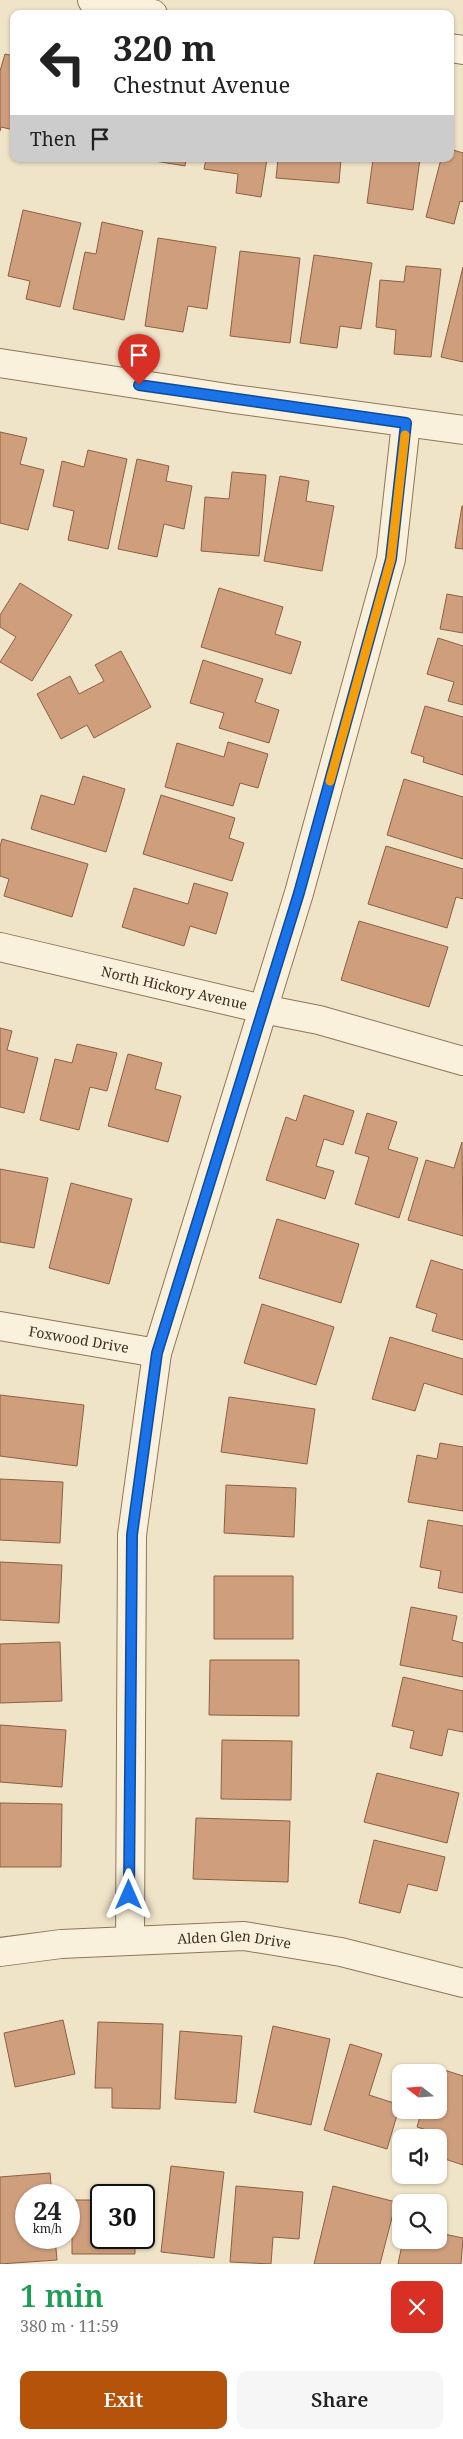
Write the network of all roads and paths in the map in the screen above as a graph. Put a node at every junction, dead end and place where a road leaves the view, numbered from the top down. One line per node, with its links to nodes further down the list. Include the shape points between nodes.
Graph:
1 (92, 0): 2 (street)
2 (136, 10)
3 (0, 363): 4 (street)
4 (406, 423): 5 (street); 7 (street, via 391,559 299,893)
5 (463, 430)
6 (0, 947): 7 (street, North Hickory Avenue)
7 (263, 1009): 8 (street, North Hickory Avenue, via 319,1020); 10 (street)
8 (463, 1061)
9 (0, 1326): 10 (street, Foxwood Drive)
10 (157, 1353): 11 (street, via 132,1535)
11 (130, 1940): 12 (street, Alden Glen Drive); 13 (street, Alden Glen Drive, via 244,1936 341,1952)
12 (0, 1952)
13 (463, 1983)

